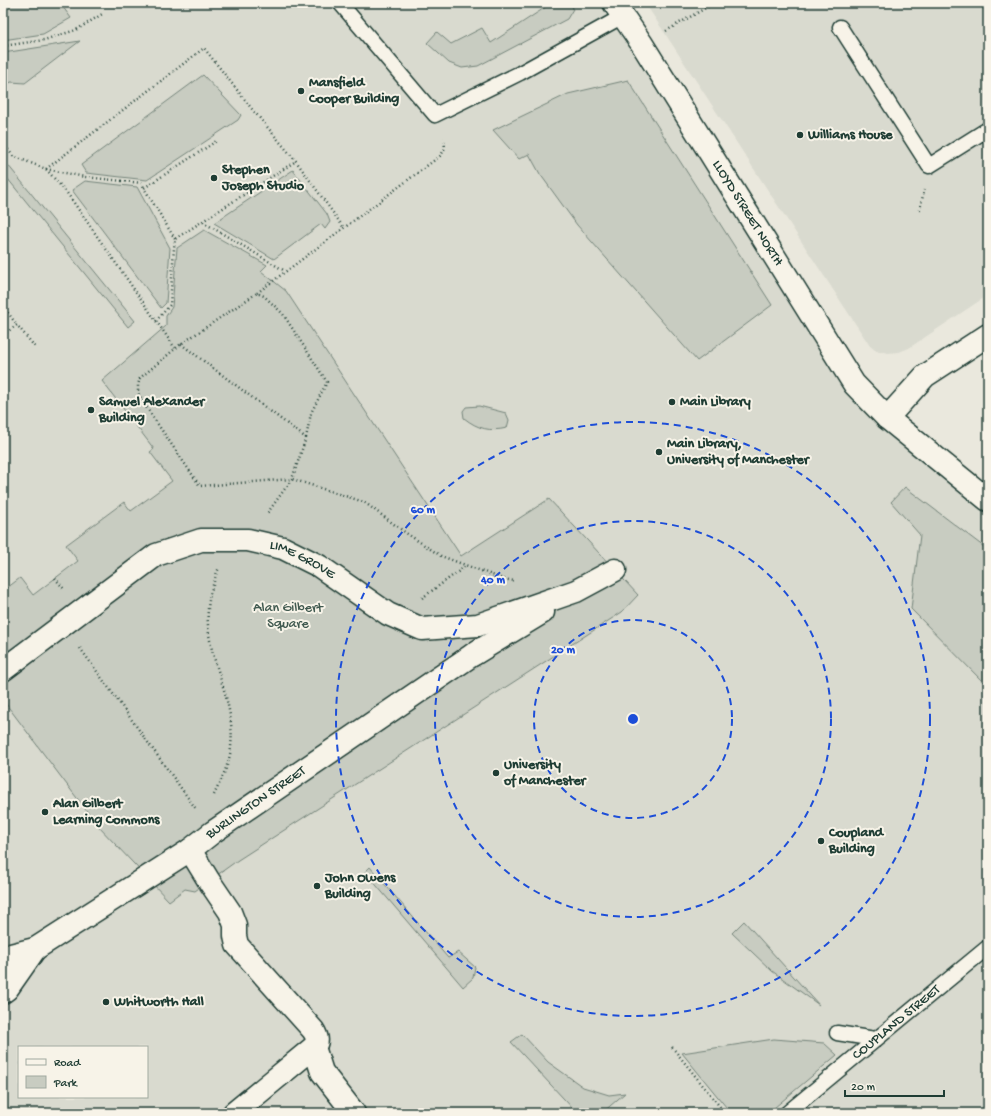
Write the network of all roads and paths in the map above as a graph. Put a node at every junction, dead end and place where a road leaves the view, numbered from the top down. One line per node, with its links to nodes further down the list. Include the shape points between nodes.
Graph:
1 (340, 3): 8 (lane)
2 (714, 3): 6 (path)
3 (618, 9): 8 (lane, via 520,73); 28 (street, LLOYD STREET NORTH, via 854,384)
4 (104, 12): 7 (path, via 76,30 44,40)
5 (840, 27): 9 (lane, via 929,166)
6 (665, 32)
7 (3, 46)
8 (435, 116): 16 (path, via 445,150)
9 (988, 129)
10 (218, 140): 14 (path)
11 (3, 143): 13 (path, via 13,156)
12 (296, 161): 13 (path, via 204,48); 15 (path); 16 (path)
13 (46, 169): 14 (path, via 85,177 142,183); 21 (path, via 67,192)
14 (144, 188): 17 (path)
15 (203, 222): 17 (path); 18 (path)
16 (344, 228): 18 (path)
17 (175, 239): 21 (path, via 170,304)
18 (285, 272): 19 (path)
19 (257, 293): 25 (path); 29 (path, via 264,296 283,314 327,382 311,413)
20 (3, 306): 22 (path)
21 (156, 321): 27 (path)
22 (17, 325): 23 (path); 26 (path)
23 (3, 335)
24 (988, 335): 28 (street, via 925,376)
25 (181, 344): 27 (path); 29 (path)
26 (35, 347)
27 (174, 348): 30 (path, via 140,378 138,393 200,486)
28 (887, 418): 31 (street, LLOYD STREET NORTH)
29 (306, 438): 30 (path)
30 (292, 479): 32 (path); 33 (path, via 364,502 441,556)
31 (988, 500)
32 (240, 539): 37 (street, LIME GROVE, via 283,548 319,566); 38 (street, LIME GROVE, via 201,540 156,555); 40 (path, via 216,575 207,615 208,636 226,693 232,732 228,763 214,796)
33 (467, 565): 35 (path, via 503,579); 37 (path)
34 (615, 570): 36 (street, LIME GROVE)
35 (518, 581)
36 (576, 591): 37 (street, LIME GROVE, via 478,625 422,629); 40 (street, BURLINGTON STREET, via 478,652)
37 (396, 617)
38 (64, 626): 39 (street, LIME GROVE); 40 (path)
39 (3, 670)
40 (213, 832): 41 (street, BURLINGTON STREET)
41 (190, 850): 42 (street, BURLINGTON STREET); 48 (street, via 230,912 235,925 237,945 313,1030 317,1038)
42 (35, 949): 44 (street, BURLINGTON STREET); 45 (street, BURLINGTON STREET)
43 (987, 949): 47 (lane, COUPLAND STREET)
44 (3, 957)
45 (3, 992)
46 (837, 1033): 47 (lane)
47 (875, 1039): 53 (lane, COUPLAND STREET)
48 (314, 1047): 50 (street); 51 (street, via 322,1072)
49 (672, 1048): 52 (path)
50 (234, 1113)
51 (354, 1113)
52 (725, 1113)
53 (787, 1113)

